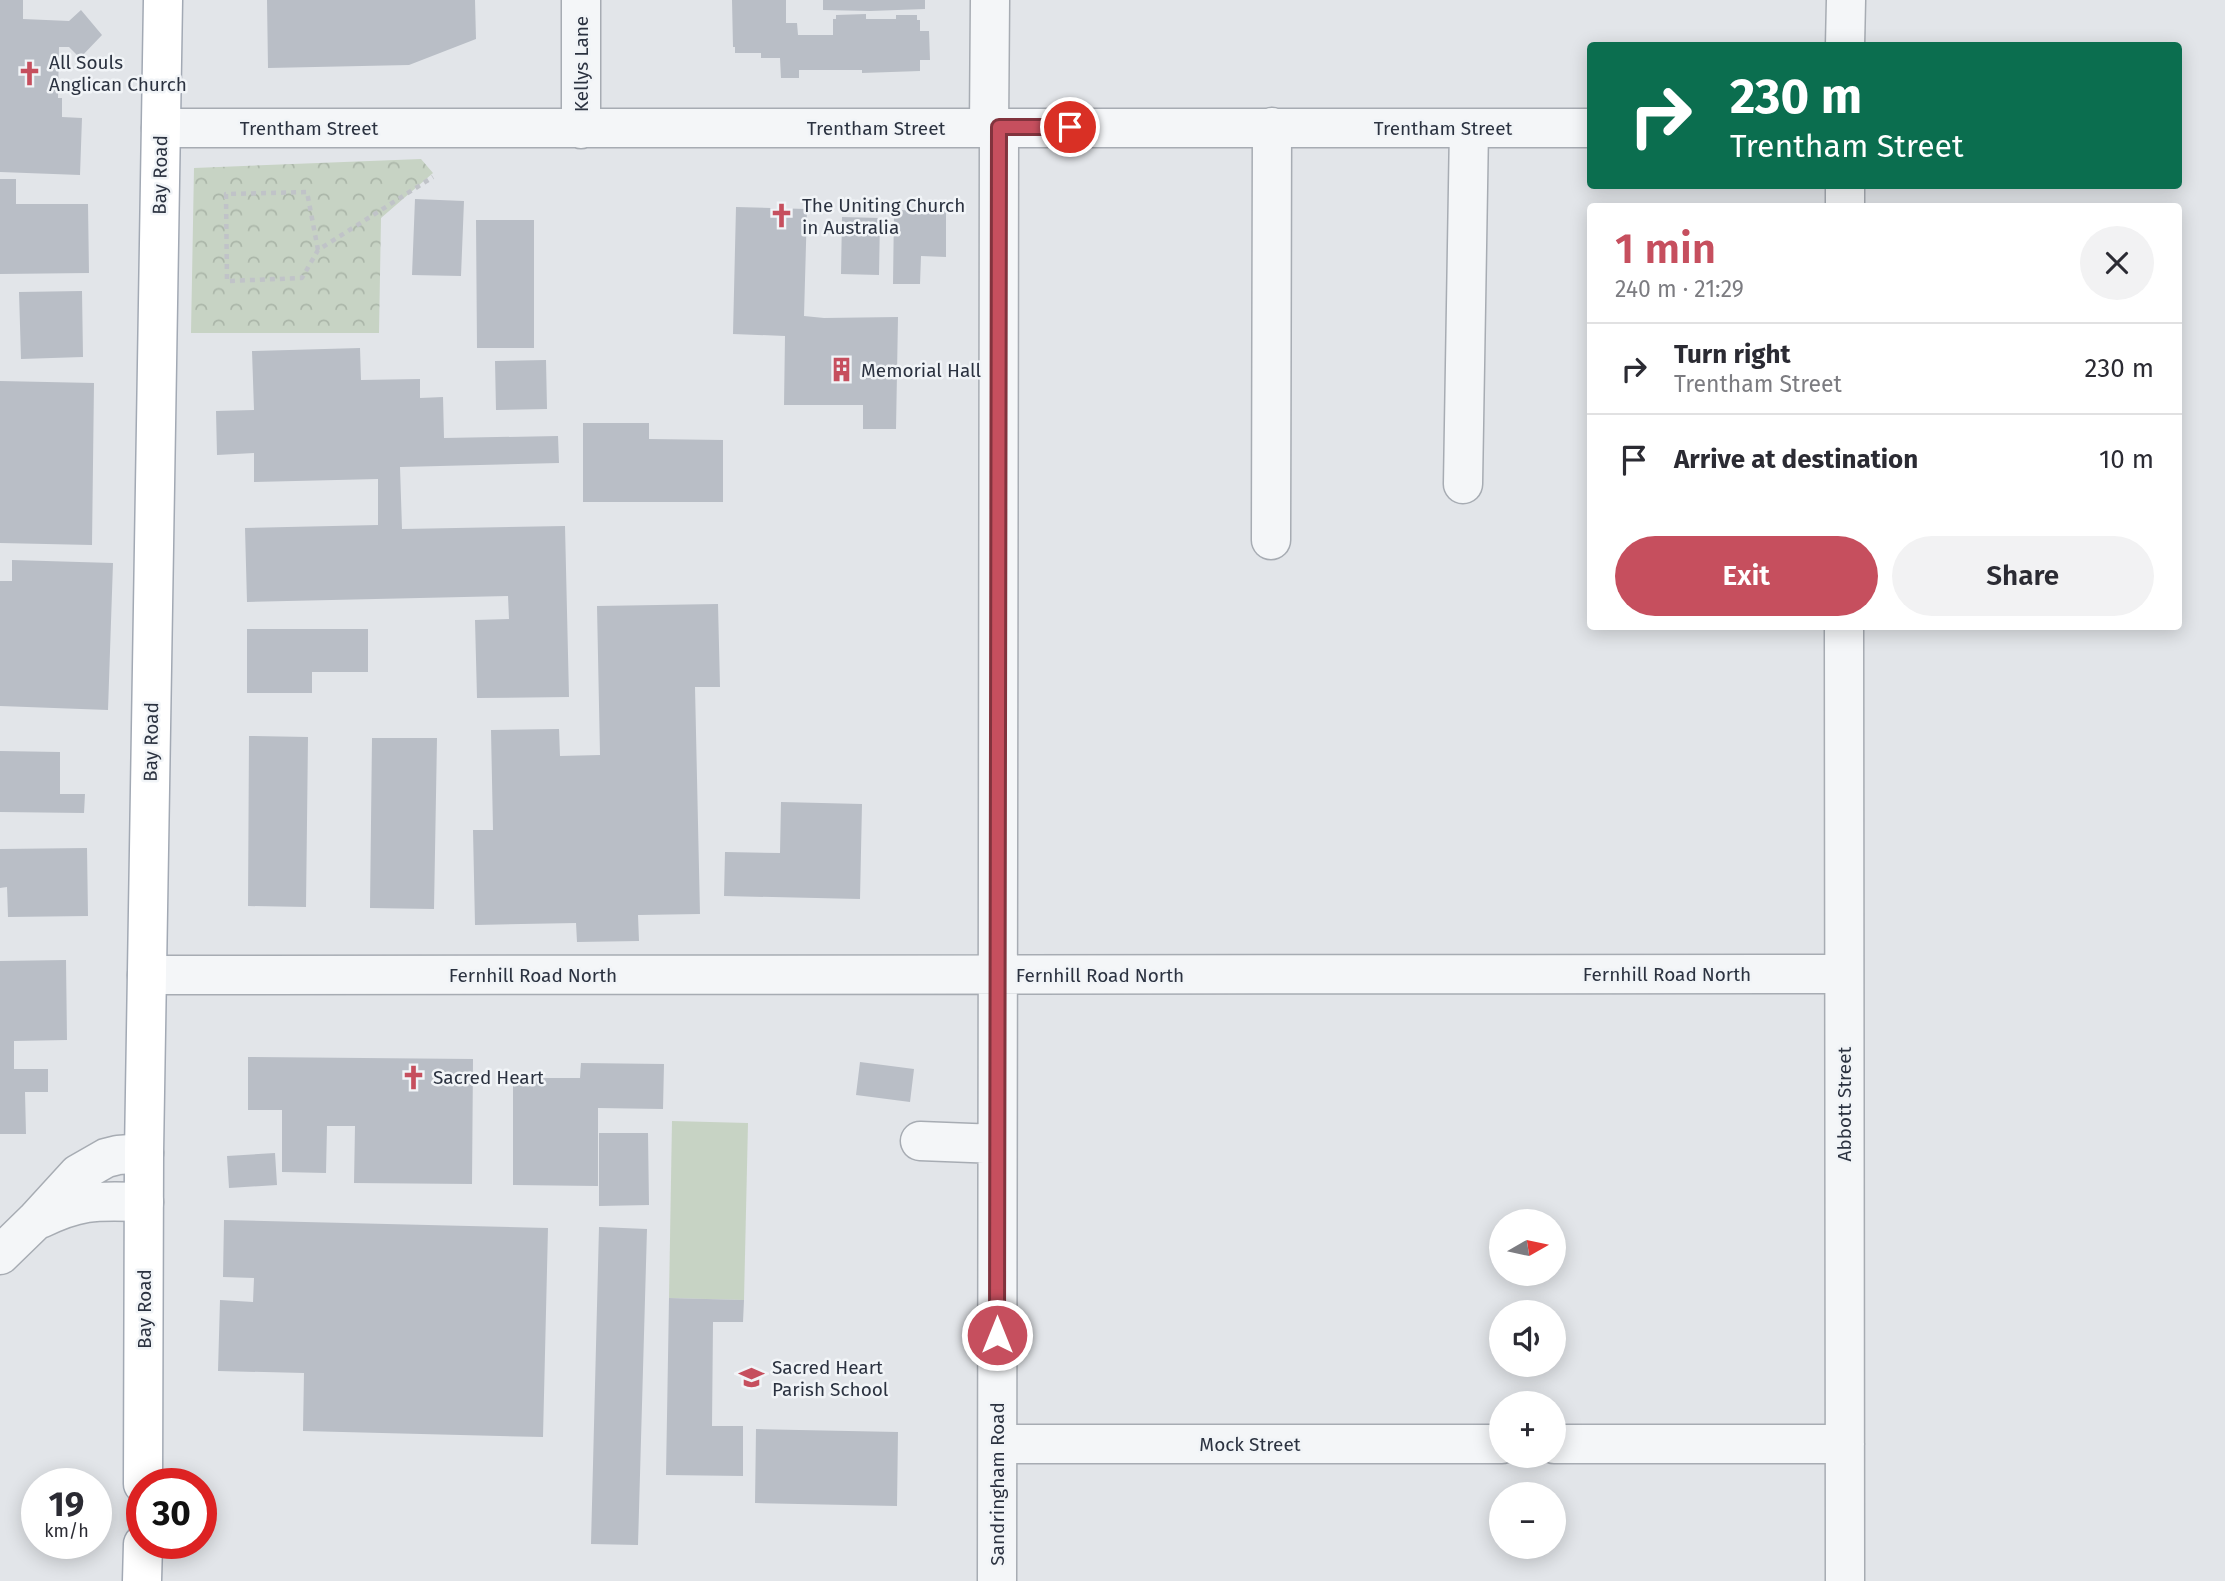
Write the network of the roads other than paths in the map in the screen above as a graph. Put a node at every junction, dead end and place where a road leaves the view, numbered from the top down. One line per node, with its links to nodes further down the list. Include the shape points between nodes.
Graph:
1 (163, 0): 8 (main road, Bay Road)
2 (581, 0): 11 (street, Kellys Lane)
3 (990, 0): 6 (street, Sandringham Road)
4 (1846, 0): 5 (street)
5 (1845, 42)
6 (994, 127): 7 (street, Trentham Street); 11 (street, Trentham Street); 17 (street, Sandringham Road)
7 (1272, 127): 9 (street, Trentham Street); 13 (street)
8 (161, 128): 11 (street, Trentham Street); 16 (main road, Bay Road)
9 (1469, 128): 10 (street, Trentham Street); 12 (street)
10 (1587, 128)
11 (581, 129)
12 (1463, 484)
13 (1271, 540)
14 (1844, 630): 15 (street, Abbott Street)
15 (1844, 974): 17 (street, Fernhill Road North); 27 (street, Abbott Street)
16 (147, 975): 17 (street, Fernhill Road North); 20 (main road, Bay Road)
17 (997, 975): 19 (street, Sandringham Road)
18 (920, 1141): 19 (street)
19 (997, 1144): 24 (street, Sandringham Road)
20 (144, 1153): 21 (main road, Bay Road); 22 (street, via 106,1158 86,1170)
21 (144, 1202): 22 (street, via 83,1202); 28 (main road, Bay Road)
22 (35, 1221): 23 (street)
23 (0, 1255)
24 (998, 1444): 25 (street, Mock Street); 31 (street, Sandringham Road)
25 (1489, 1444)
26 (1566, 1444): 27 (street)
27 (1845, 1444): 32 (street, Abbott Street)
28 (143, 1468)
29 (143, 1559): 30 (main road)
30 (142, 1581)
31 (997, 1581)
32 (1845, 1581)

